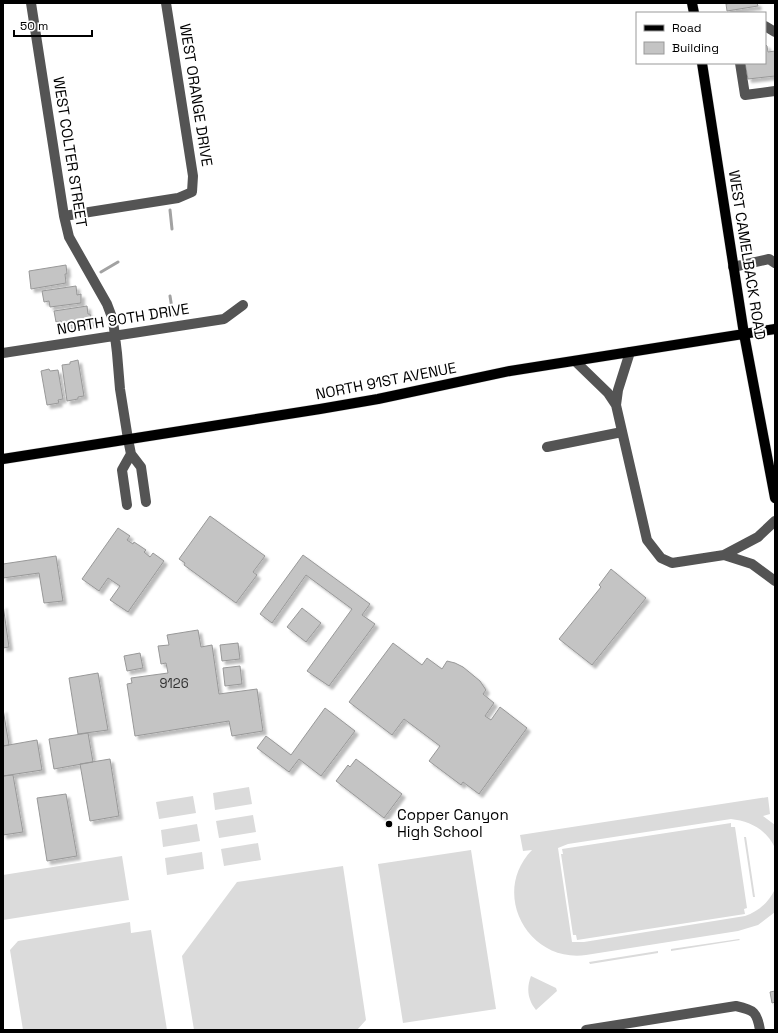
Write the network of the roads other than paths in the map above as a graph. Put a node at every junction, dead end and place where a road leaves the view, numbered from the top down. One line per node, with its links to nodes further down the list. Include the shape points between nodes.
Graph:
1 (31, 3): 8 (street, WEST COLTER STREET)
2 (166, 3): 8 (street, WEST ORANGE DRIVE, via 193,176 192,192 178,198)
3 (766, 27): 4 (street)
4 (775, 32)
5 (702, 64): 10 (main road, WEST CAMELBACK ROAD)
6 (740, 64): 7 (street, via 745,95)
7 (775, 90)
8 (64, 216): 14 (street, WEST COLTER STREET, via 69,237 107,304)
9 (775, 263): 10 (street, via 769,259)
10 (734, 267): 13 (main road, WEST CAMELBACK ROAD)
11 (243, 305): 14 (street, NORTH 90TH DRIVE, via 224,319)
12 (775, 329): 13 (main road, NORTH 91ST AVENUE)
13 (744, 334): 15 (main road, NORTH 91ST AVENUE); 24 (main road, WEST CAMELBACK ROAD)
14 (115, 336): 16 (street, NORTH 90TH DRIVE); 20 (street, WEST COLTER STREET)
15 (630, 352): 17 (main road, NORTH 91ST AVENUE); 18 (street)
16 (3, 353)
17 (575, 361): 18 (street, via 608,393); 20 (main road, NORTH 91ST AVENUE, via 510,371 378,399)
18 (616, 405): 19 (street)
19 (622, 432): 21 (street); 28 (street, via 647,540 660,558 672,563)
20 (128, 439): 22 (street, WEST COLTER STREET); 23 (main road, NORTH 91ST AVENUE)
21 (547, 447)
22 (131, 454): 25 (street, via 141,467); 26 (street, via 122,470)
23 (3, 459)
24 (775, 495)
25 (146, 502)
26 (127, 505)
27 (775, 520): 28 (street, via 758,537)
28 (724, 554): 29 (street, via 752,564)
29 (775, 581)
30 (624, 1027): 31 (street); 32 (street, via 736,1006 749,1009 758,1018)
31 (586, 1030)
32 (760, 1030)

